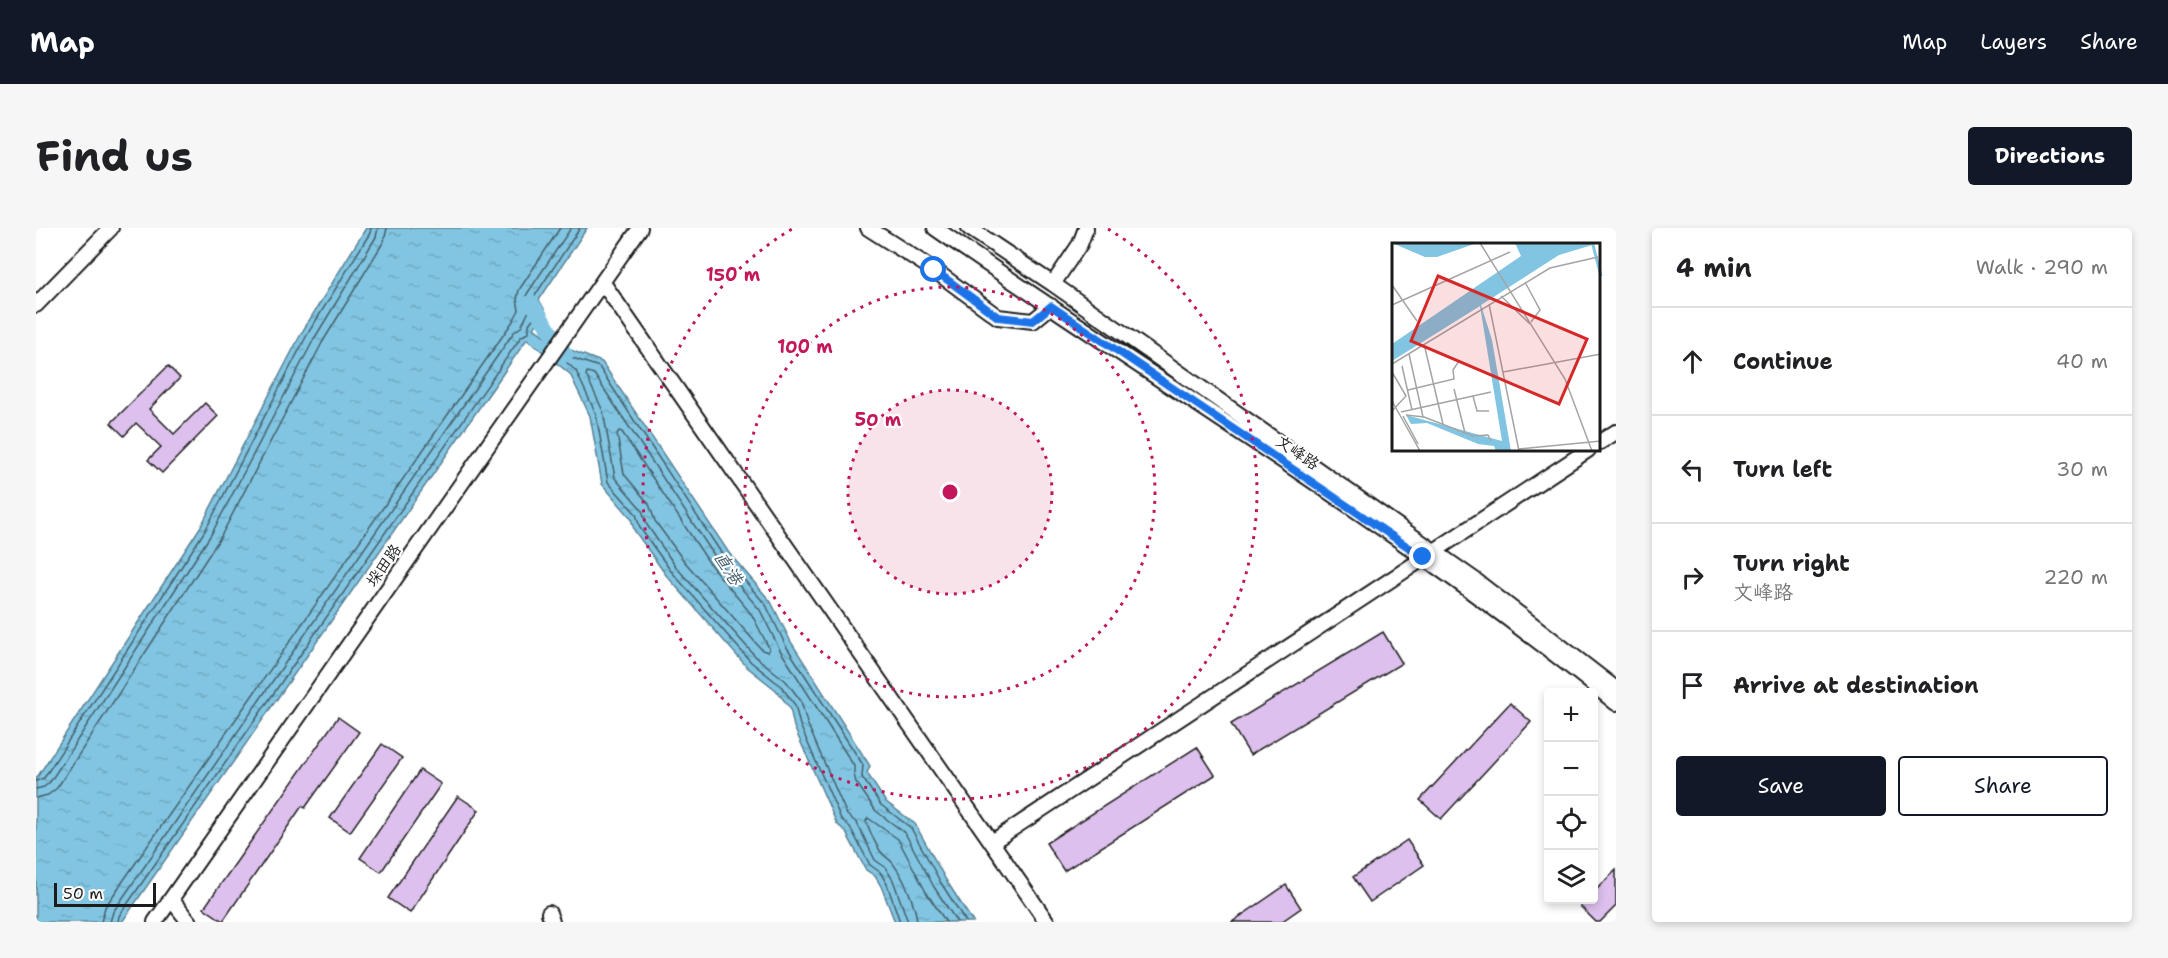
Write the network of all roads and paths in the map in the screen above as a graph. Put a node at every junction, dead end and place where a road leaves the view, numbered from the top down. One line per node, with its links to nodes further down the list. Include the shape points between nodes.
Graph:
1 (111, 228): 9 (street)
2 (640, 228): 7 (street, 垛田路)
3 (868, 228): 10 (street, via 998,317 1033,321)
4 (935, 228): 10 (street, 文峰路)
5 (969, 228): 8 (street, 文峰路)
6 (1086, 228): 8 (street)
7 (603, 283): 17 (street); 18 (street, 垛田路)
8 (1053, 284): 14 (street, 文峰路)
9 (36, 305)
10 (1051, 306): 14 (street, 文峰路)
11 (1616, 432): 12 (street)
12 (1601, 441)
13 (1585, 452): 14 (street)
14 (1428, 553): 15 (street, 文峰路, via 1475,580); 16 (street, 文峰路); 17 (street)
15 (1616, 689)
16 (1616, 703)
17 (992, 842): 21 (street)
18 (171, 899): 19 (street, 垛田路); 20 (street)
19 (155, 922)
20 (189, 922)
21 (1047, 922)

